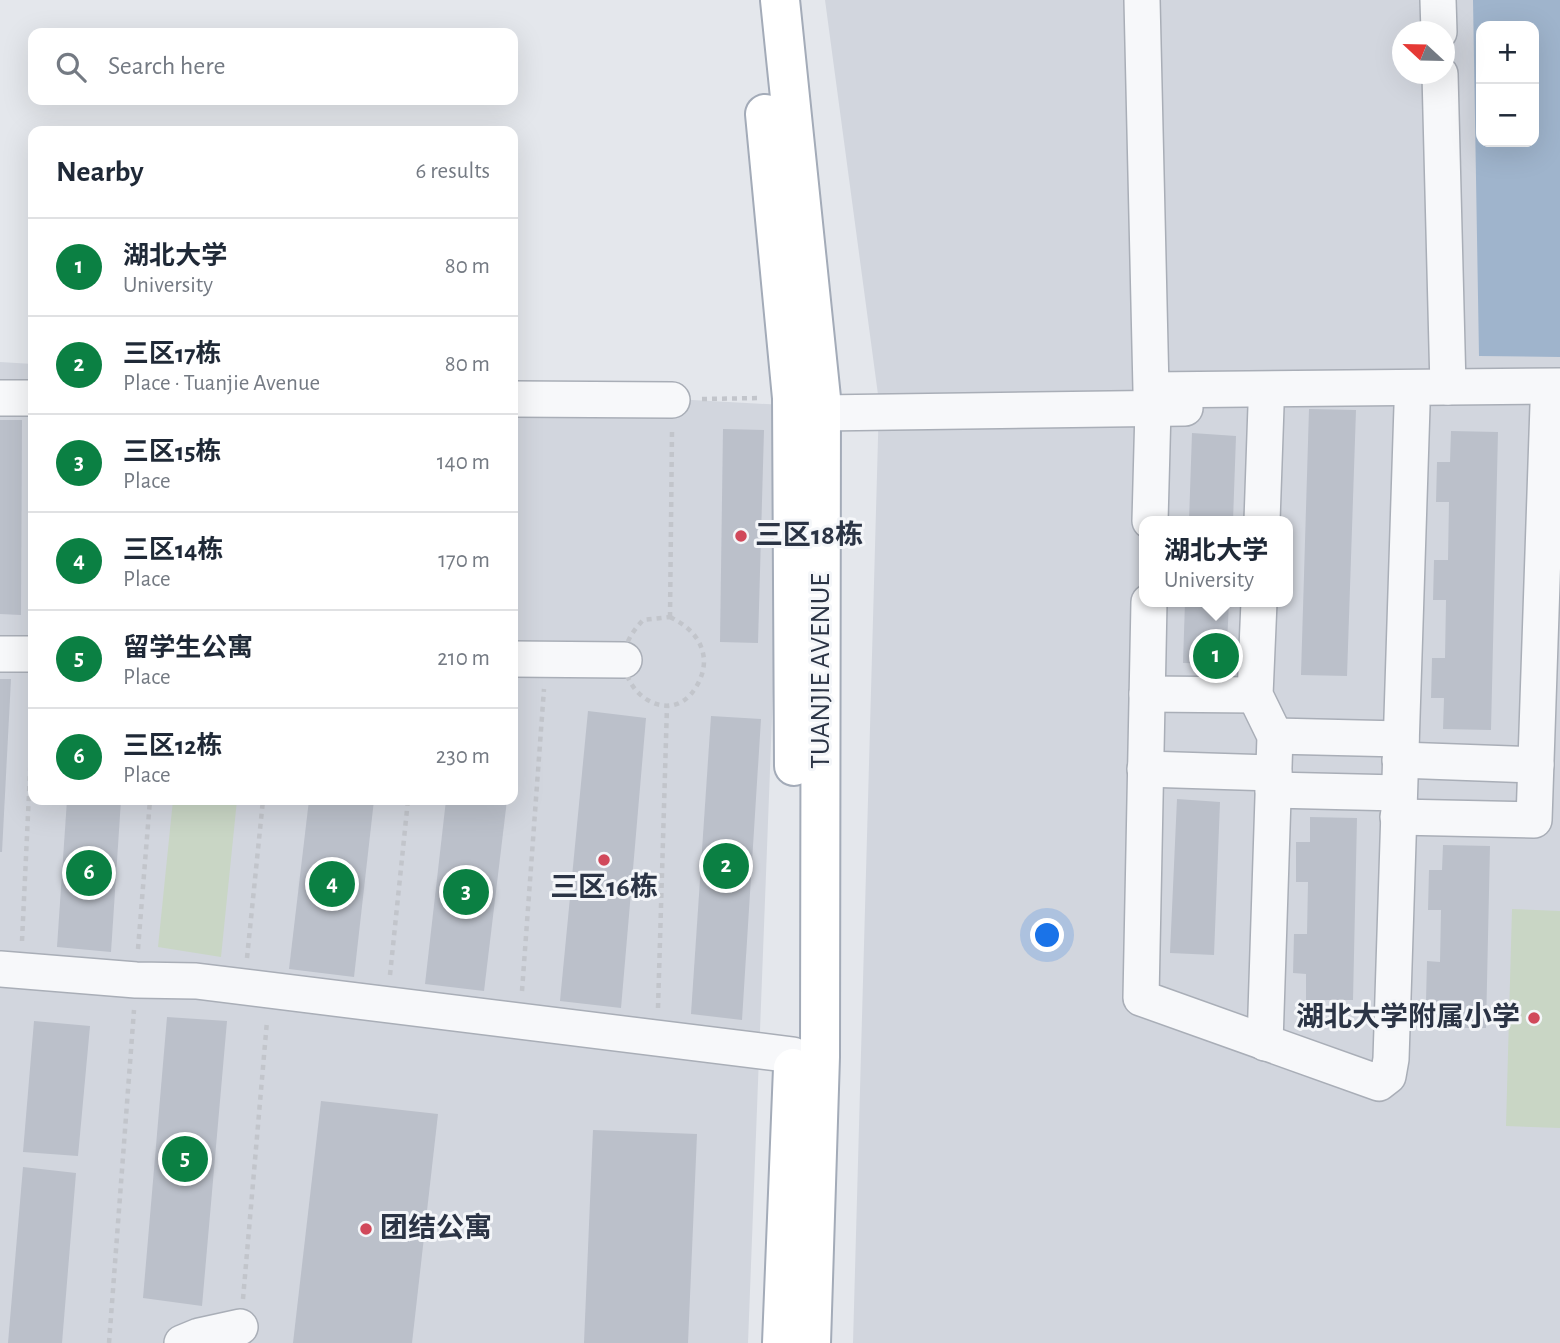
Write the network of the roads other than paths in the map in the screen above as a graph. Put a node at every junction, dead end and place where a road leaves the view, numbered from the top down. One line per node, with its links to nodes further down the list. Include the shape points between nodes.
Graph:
1 (754, 0): 13 (main road, TUANJIE AVENUE)
2 (780, 0): 13 (main road, TUANJIE AVENUE)
3 (1142, 0): 7 (street, via 1152,390)
4 (1438, 0): 5 (street)
5 (1439, 21)
6 (1440, 84): 7 (street)
7 (1448, 387): 11 (street)
8 (0, 398): 9 (street)
9 (28, 398)
10 (518, 399): 12 (street)
11 (1556, 399): 15 (street); 28 (street)
12 (672, 400)
13 (807, 405): 16 (street); 34 (main road, TUANJIE AVENUE); 38 (main road, TUANJIE AVENUE, via 820,1057)
14 (1266, 406): 15 (street); 16 (street); 18 (street)
15 (1412, 406): 30 (street)
16 (1153, 409): 17 (street)
17 (1150, 516)
18 (1262, 516)
19 (1149, 607): 25 (street)
20 (1259, 607): 26 (street)
21 (0, 654): 22 (street)
22 (28, 654)
23 (530, 659): 24 (street)
24 (624, 660)
25 (1147, 694): 26 (street); 29 (street)
26 (1255, 695): 27 (street)
27 (1275, 736): 30 (street); 31 (street)
28 (1536, 765): 30 (street); 30 (street, via 1534,820)
29 (1145, 769): 31 (street); 33 (street, via 1141,998)
30 (1400, 777): 31 (street); 33 (street, via 1388,1076 1380,1083)
31 (1273, 781): 33 (street)
32 (5, 972): 34 (street, via 196,981)
33 (1265, 1042)
34 (793, 1055): 37 (main road, TUANJIE AVENUE)
35 (240, 1327): 36 (street)
36 (182, 1343)
37 (782, 1343)
38 (811, 1343)

